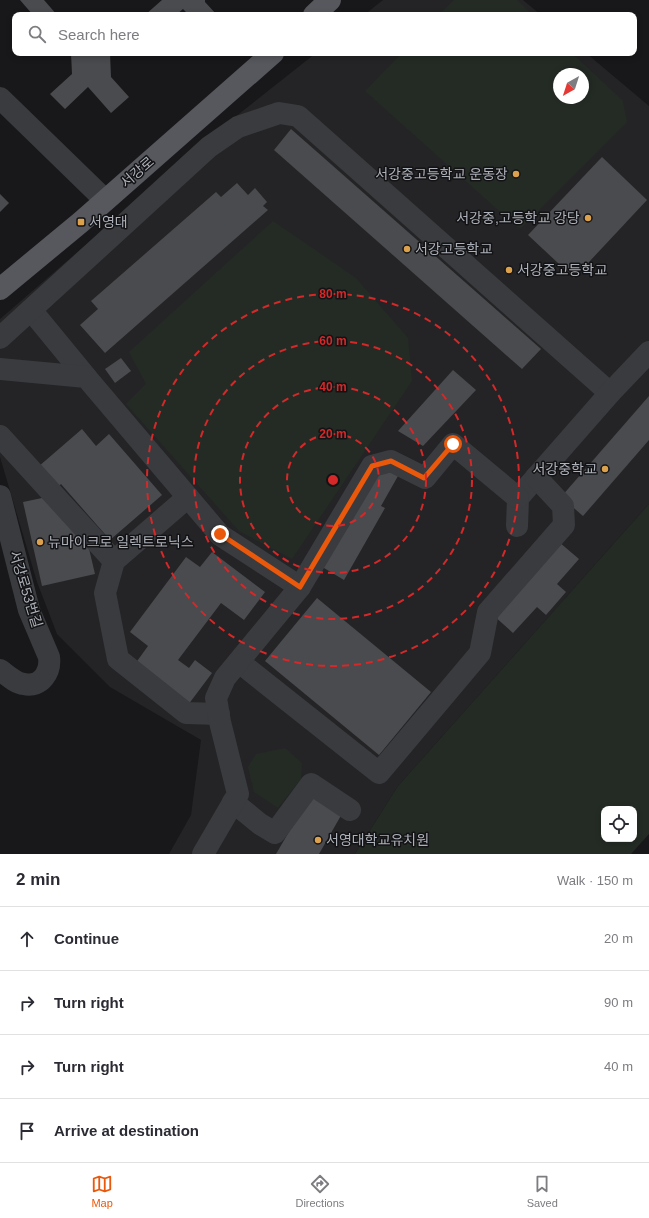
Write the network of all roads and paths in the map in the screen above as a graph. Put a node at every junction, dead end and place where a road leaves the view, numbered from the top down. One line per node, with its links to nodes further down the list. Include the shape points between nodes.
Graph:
1 (330, 0): 2 (main road)
2 (317, 12)
3 (270, 56): 5 (main road, 서강로)
4 (0, 98): 5 (street)
5 (105, 200): 6 (main road, 서강로)
6 (0, 289)
7 (31, 310): 8 (street); 11 (street); 12 (street, via 209,147 238,127 279,113 298,116)
8 (0, 338)
9 (649, 352): 12 (street)
10 (0, 369): 11 (street)
11 (86, 377): 16 (street)
12 (610, 393): 14 (street)
13 (0, 436): 19 (street)
14 (536, 477): 17 (street); 21 (street, via 563,506 564,525 488,612 480,653 379,773)
15 (0, 496): 22 (street, 서강로53번길, via 29,610 50,665 44,678 31,685 16,681)
16 (188, 497): 19 (street); 20 (street, via 220,534)
17 (518, 498): 18 (street); 20 (street, via 453,444 424,478 391,461 372,466)
18 (517, 526)
19 (114, 561): 23 (street, via 105,593 118,659 186,713)
20 (300, 587): 21 (street)
21 (239, 662): 23 (street, via 225,678 216,698)
22 (0, 670)
23 (219, 714): 24 (street, via 238,794)
24 (233, 802): 25 (street, via 275,833 311,784); 26 (street)
25 (350, 810)
26 (203, 854)

